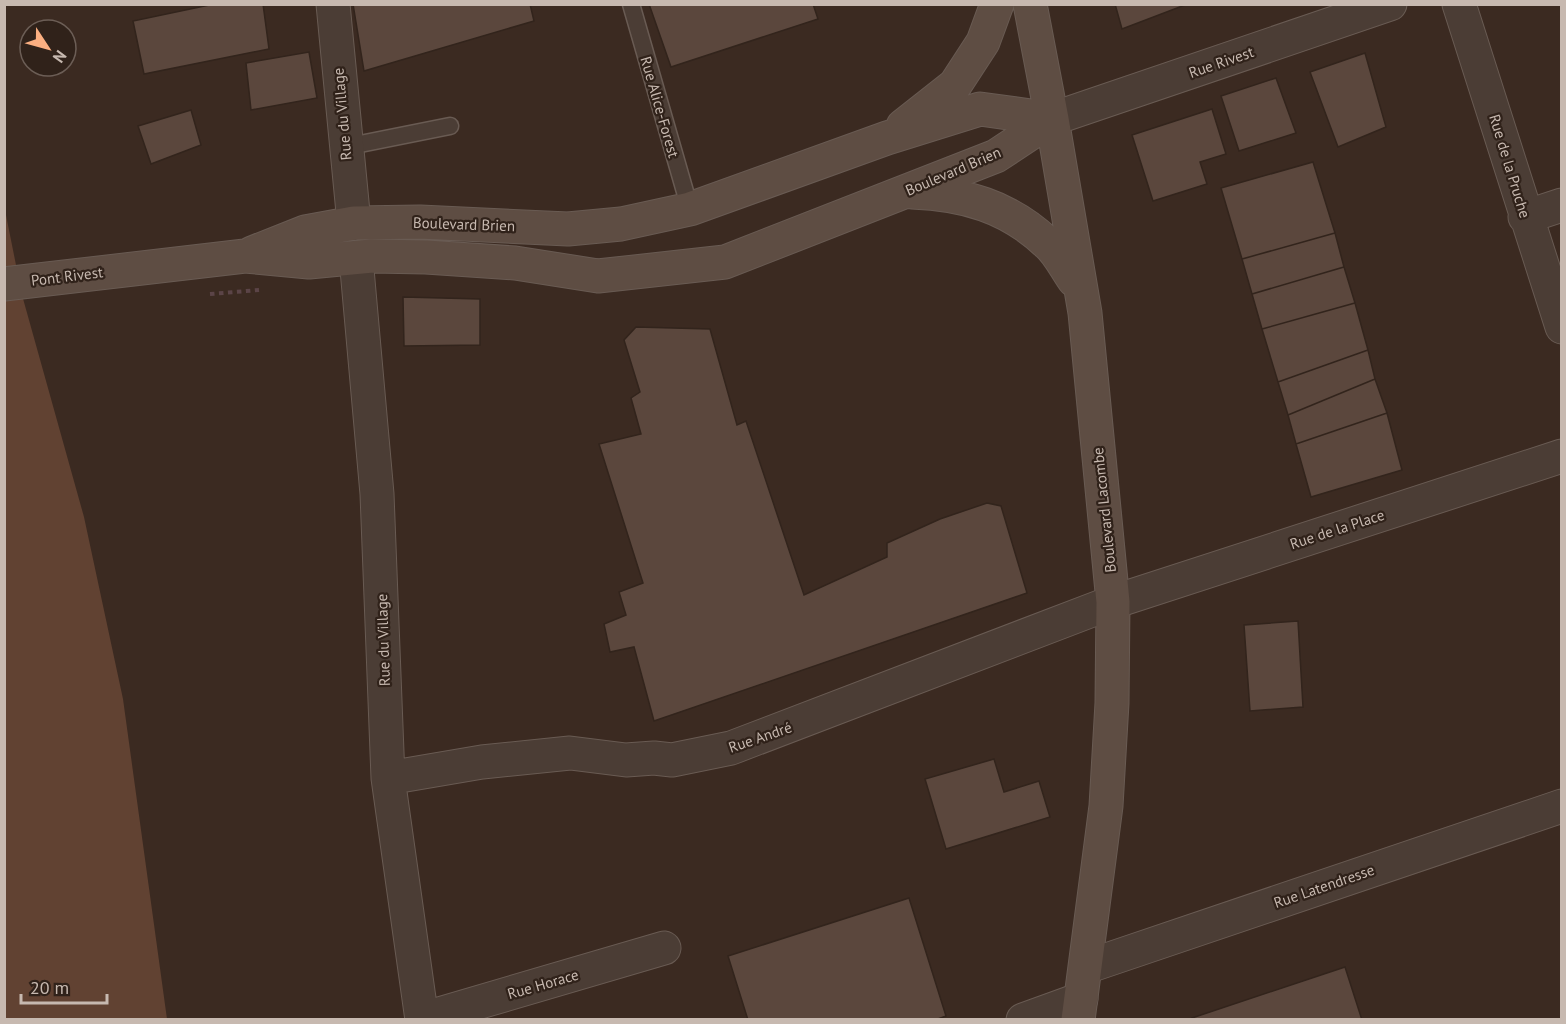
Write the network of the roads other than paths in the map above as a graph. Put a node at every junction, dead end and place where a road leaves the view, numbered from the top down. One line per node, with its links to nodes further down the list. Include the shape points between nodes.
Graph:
1 (333, 4): 10 (street, Rue du Village)
2 (631, 4): 13 (lane, Rue Alice-Forest)
3 (997, 4): 9 (main road, via 983,42 955,85)
4 (1030, 4): 7 (main road, Boulevard Lacombe)
5 (1459, 4): 14 (street, Rue de la Pruche)
6 (1377, 6): 7 (street, Rue Rivest)
7 (1052, 118): 9 (main road, Boulevard Brien, via 980,110); 11 (main road, Boulevard Brien, via 996,156); 20 (main road, Boulevard Lacombe)
8 (450, 126): 10 (lane)
9 (887, 138): 13 (main road, Boulevard Brien)
10 (345, 147): 15 (street, Rue du Village)
11 (902, 192): 17 (main road, Boulevard Brien, via 725,262 598,276 504,262); 20 (main road, via 947,193 978,201 1013,217 1049,244)
12 (1562, 205): 14 (street)
13 (690, 208): 15 (main road, Boulevard Brien, via 621,224 568,229)
14 (1525, 217): 21 (street, Rue de la Pruche)
15 (354, 223): 16 (main road, Boulevard Brien, via 306,232)
16 (245, 256): 17 (main road, Boulevard Brien, via 309,262); 18 (main road, Boulevard Brien)
17 (356, 258): 24 (street, Rue du Village, via 377,494)
18 (129, 269): 19 (main road, Pont Rivest)
19 (4, 284)
20 (1080, 289): 23 (main road, Boulevard Lacombe)
21 (1562, 327)
22 (1562, 456): 23 (street, Rue de la Place)
23 (1113, 602): 24 (street, Rue André, via 731,748 672,760 626,760 570,753); 27 (main road, Boulevard Lacombe, via 1106,806)
24 (388, 778): 29 (street, Rue du Village)
25 (1562, 806): 27 (street, Rue Latendresse)
26 (664, 948): 29 (street, Rue Horace)
27 (1086, 967): 28 (main road, Boulevard Lacombe)
28 (1079, 1009): 30 (street)
29 (422, 1019)
30 (1023, 1020)

